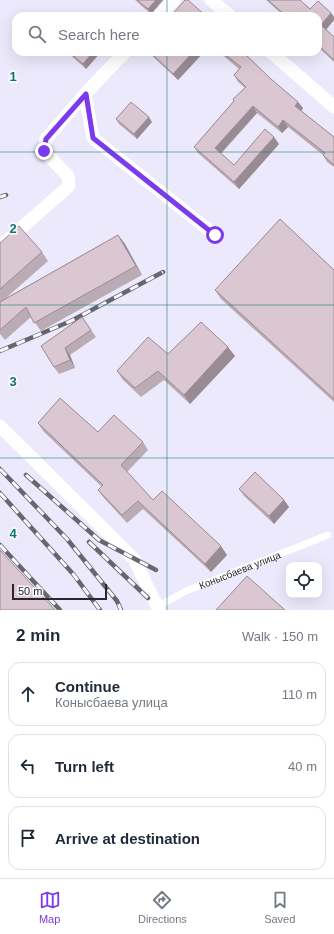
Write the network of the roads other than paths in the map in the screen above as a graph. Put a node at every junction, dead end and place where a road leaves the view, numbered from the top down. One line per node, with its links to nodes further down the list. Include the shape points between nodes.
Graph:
1 (174, 0): 3 (street)
2 (211, 0): 4 (street)
3 (163, 12)
4 (225, 12)
5 (121, 56): 7 (street)
6 (276, 56): 8 (street)
7 (86, 94): 9 (street, via 93,138); 10 (street, via 46,139 44,151 68,176 69,186)
8 (334, 107)
9 (215, 235)
10 (0, 247)
11 (0, 426): 13 (street, via 134,559)
12 (328, 535): 13 (lane, Конысбаева улица, via 186,591)
13 (158, 609)

